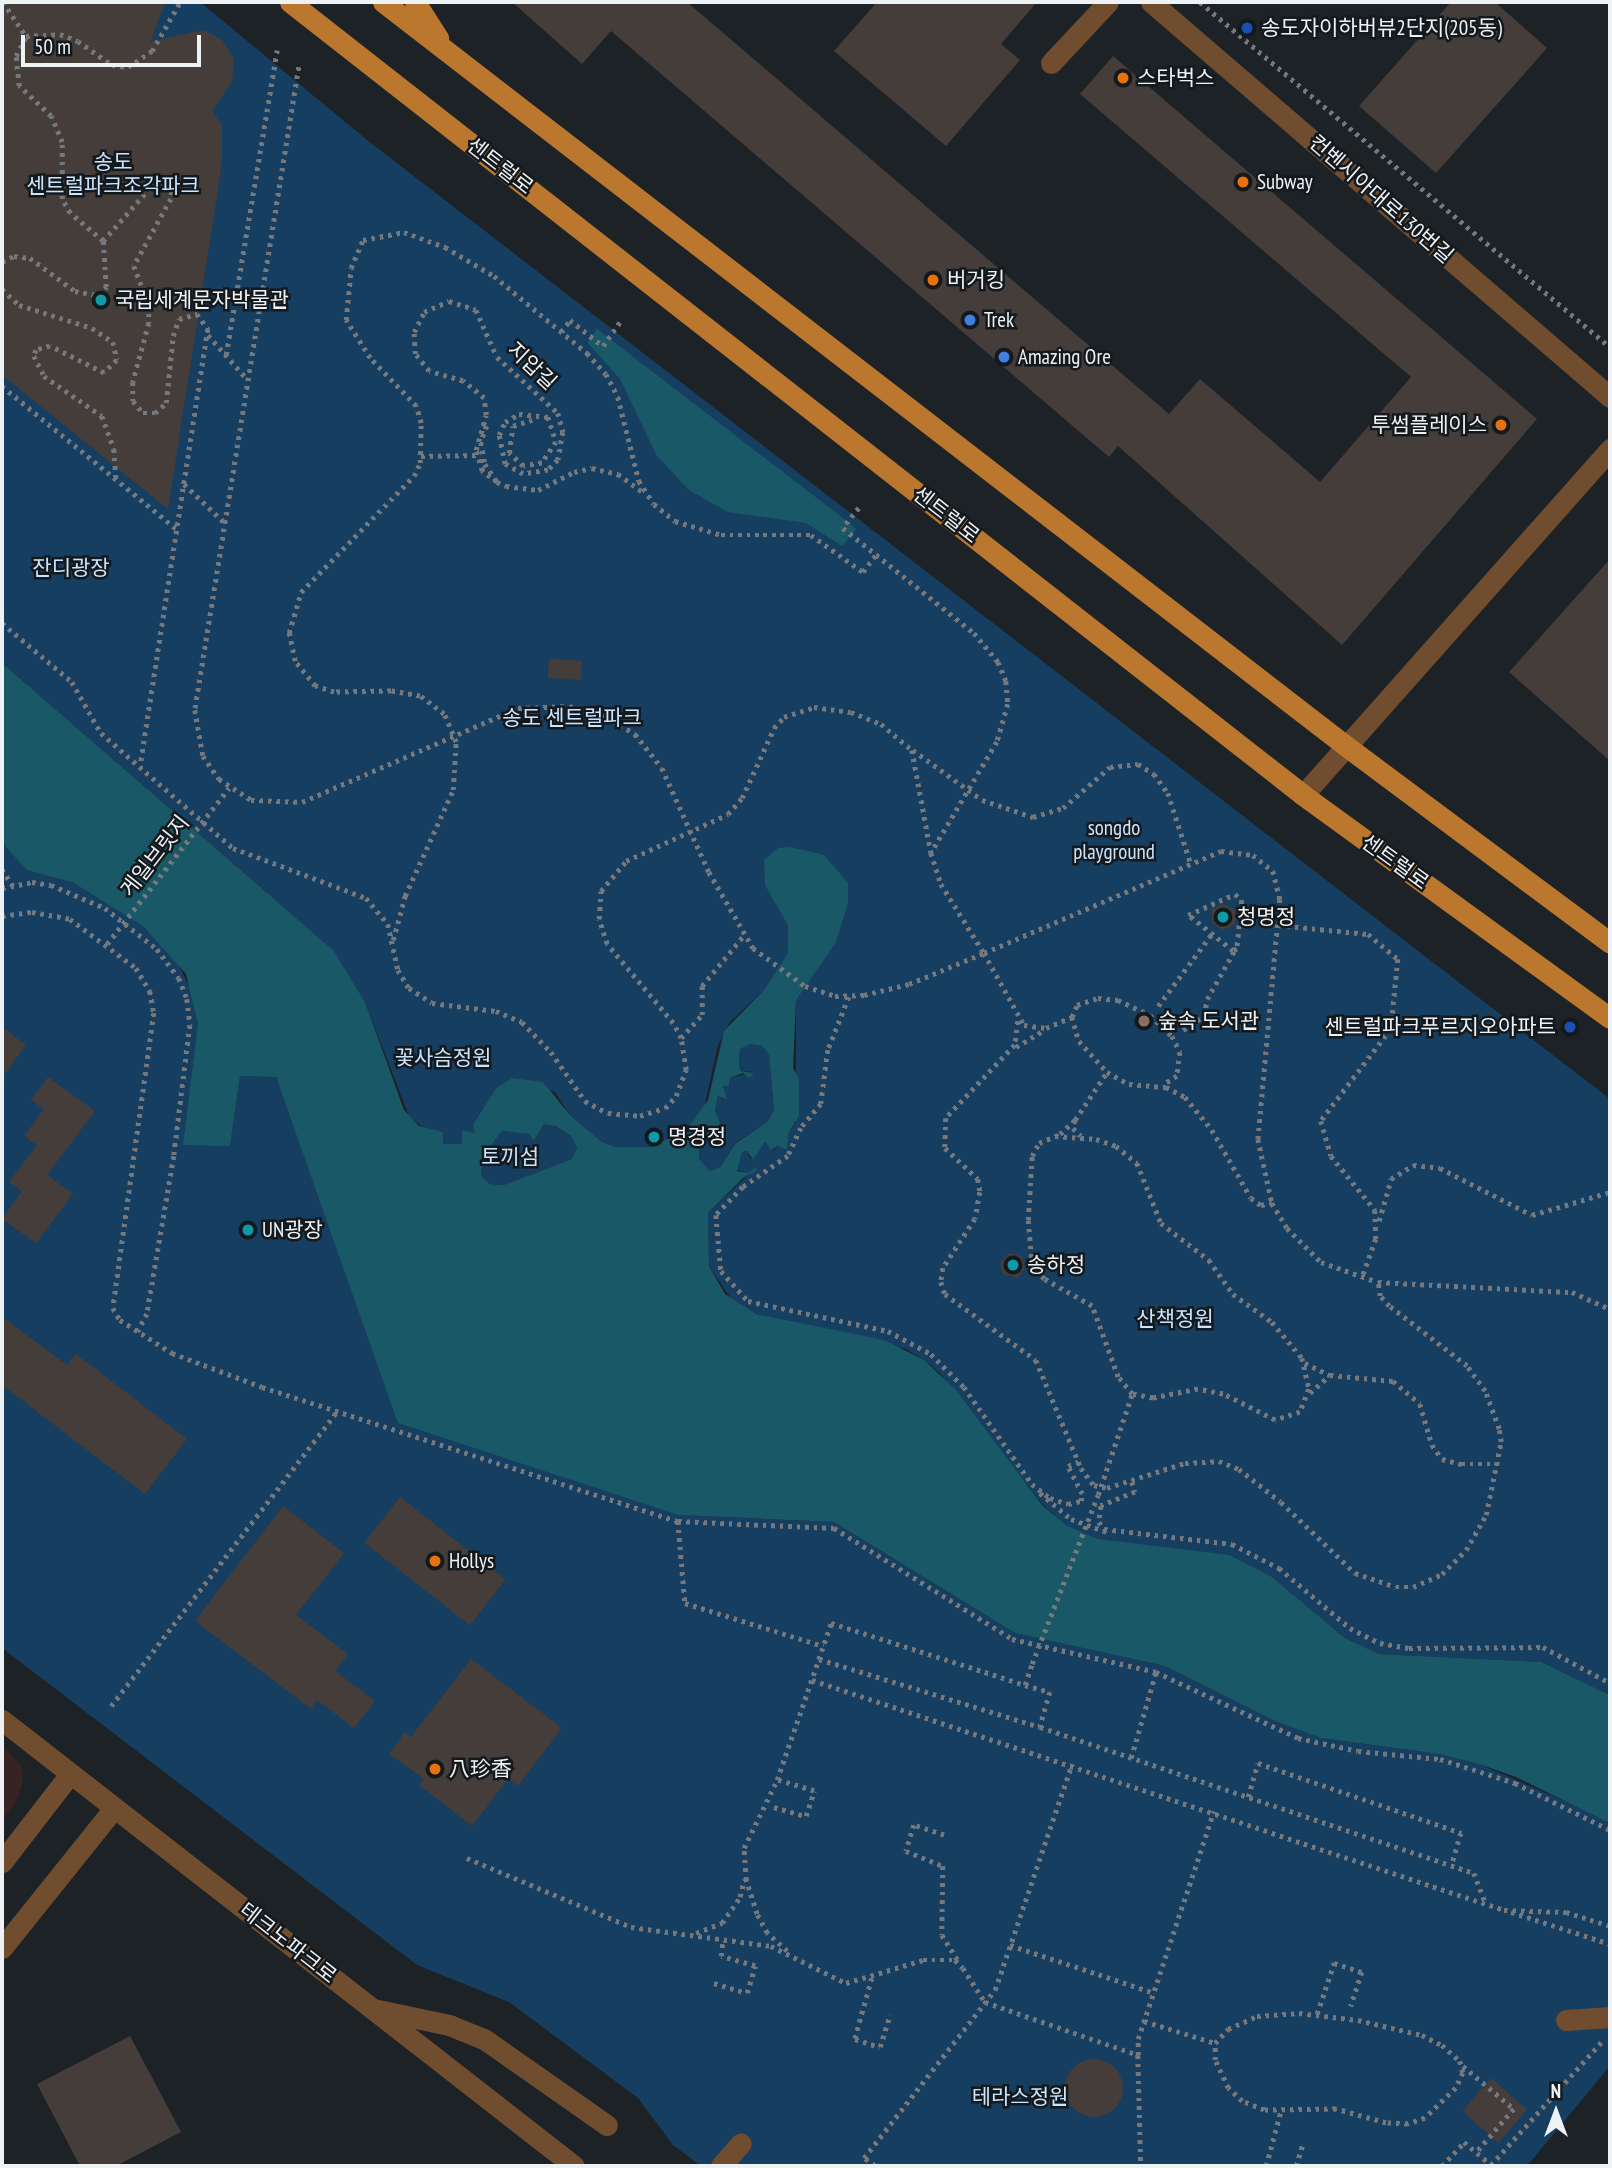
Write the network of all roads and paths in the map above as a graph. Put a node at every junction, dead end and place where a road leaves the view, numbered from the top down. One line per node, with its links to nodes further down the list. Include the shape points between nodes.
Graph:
1 (3, 2): 9 (path)
2 (180, 2): 9 (path, via 152,51 125,67 112,65 69,36)
3 (290, 2): 43 (main road, 센트럴로)
4 (383, 2): 10 (main road)
5 (415, 2): 10 (main road)
6 (1108, 2): 12 (street)
7 (1151, 2): 24 (street, 컨벤시아대로130번길)
8 (1200, 2): 20 (path)
9 (26, 36): 14 (path, via 16,56 14,77 51,116 58,133 65,205)
10 (445, 49): 38 (main road)
11 (277, 50): 21 (path)
12 (1051, 63)
13 (299, 67): 22 (path)
14 (103, 241): 15 (path, via 106,287 100,296 75,291 30,258 14,256); 19 (path, via 148,190 161,182 173,183 171,200 134,266 149,305 149,323 132,382 133,401 143,413 155,413 166,403 179,319 190,313 203,316)
15 (2, 262)
16 (2, 289): 29 (path, via 19,305 92,328 113,342 117,360 104,373 50,346 36,350 34,356 44,376 102,416 114,449)
17 (620, 322): 18 (path, via 603,346 570,320)
18 (561, 332): 28 (path, via 494,276 438,243 393,231 363,240 351,268 346,320 370,358 416,406); 31 (path, via 587,353 611,383 624,414 634,468)
19 (208, 334): 21 (path); 30 (path)
20 (1610, 347)
21 (226, 355): 22 (path)
22 (248, 380): 33 (path)
23 (2, 386): 29 (path)
24 (1610, 397)
25 (532, 420): 27 (path, 지압길, via 513,426 508,440 510,456 527,467 549,458 555,442 554,425 544,415 530,412 505,422 499,438 501,458 518,473 548,470 558,460 563,443 558,413 497,357 476,310 455,301 438,303 424,312 415,326 415,354 429,371 477,390 485,403 483,423 487,426)
26 (1610, 449): 38 (street)
27 (480, 455): 28 (path); 31 (path, via 497,482 538,491 582,469 601,469 626,478)
28 (421, 456): 37 (path, via 414,476 297,598 289,623 290,645 298,668 321,689 420,696 440,709)
29 (116, 479): 34 (path)
30 (184, 484): 33 (path); 34 (path)
31 (654, 504): 35 (path, via 698,531 811,535 863,572)
32 (859, 508): 35 (path, via 843,528)
33 (225, 524): 41 (path, via 195,725 210,770)
34 (177, 530): 40 (path)
35 (876, 554): 42 (path, via 974,633 1002,670 1008,692 1003,729)
36 (2, 623): 40 (path, via 72,682 94,725)
37 (453, 734): 41 (path, via 302,802 265,804); 44 (path, via 533,705 569,706 605,716 635,734 651,752); 54 (path, via 458,763 453,790 405,896)
38 (1346, 746): 43 (street); 55 (main road)
39 (912, 750): 42 (path); 44 (path, via 862,715 822,707 797,710 774,728 735,807 721,819); 45 (path)
40 (140, 767): 54 (path, via 233,848 366,898 388,924)
41 (229, 788): 56 (path, 게일브릿지, bridge)
42 (968, 792): 45 (path); 46 (path, via 1009,811 1042,817 1069,803 1110,767 1138,764 1154,774 1168,793)
43 (1303, 795): 62 (main road, 센트럴로)
44 (691, 832): 52 (path); 66 (path, via 626,860 606,882 599,910 607,944 658,1001)
45 (931, 853): 58 (path, via 941,884)
46 (1191, 864): 51 (path, via 1231,850 1260,859 1273,871 1279,888); 58 (path)
47 (2, 869): 48 (path)
48 (13, 886): 49 (path); 79 (path, via 51,885 105,908 157,949 179,978 187,999 190,1025 174,1156 147,1314)
49 (2, 888)
50 (2, 916): 56 (path, via 50,913 70,919)
51 (1278, 925): 74 (path, via 1258,1139); 75 (path, via 1368,934 1398,959 1391,1029 1324,1115 1320,1129 1331,1156 1372,1204)
52 (744, 935): 59 (path, via 778,969 805,986); 66 (path, via 702,986 702,1015)
53 (1211, 935): 57 (path); 57 (path, via 1188,914 1239,895); 60 (path)
54 (393, 940): 66 (path, via 398,970 416,994 441,1006 496,1011 522,1022 551,1052 585,1101 599,1110 640,1116 671,1102 686,1070)
55 (1610, 943)
56 (107, 944): 79 (path, via 136,968 153,1003 113,1308)
57 (1234, 951): 65 (path, via 1207,999 1204,1016)
58 (984, 953): 59 (path, via 909,984); 63 (path)
59 (849, 997): 88 (path, via 828,1050 821,1104 801,1128 788,1156 743,1187 717,1213 718,1264 733,1290 748,1301 888,1331 931,1354 964,1387)
60 (1158, 1006)
61 (1072, 1017): 64 (path); 68 (path, via 1079,1041); 69 (path, via 1081,1002 1105,998 1138,1008 1160,1024 1176,1042 1180,1060 1175,1079)
62 (1610, 1018)
63 (1018, 1020): 64 (path, via 1037,1029); 67 (path, via 1019,1035)
64 (1058, 1025): 67 (path, via 1028,1038)
65 (1183, 1030)
66 (681, 1038)
67 (1007, 1055): 85 (path, via 946,1118 945,1148 954,1161 975,1175 980,1192 975,1219 947,1261 941,1282 945,1294 1036,1360)
68 (1107, 1072): 69 (path, via 1129,1084); 70 (path)
69 (1157, 1086): 74 (path, via 1185,1097 1212,1130 1251,1198 1261,1205)
70 (1075, 1120): 71 (path); 72 (path, via 1075,1131)
71 (1055, 1136): 72 (path); 82 (path, via 1039,1143 1032,1156 1028,1220 1032,1266 1044,1279 1092,1306 1118,1377)
72 (1086, 1137): 80 (path, via 1127,1153 1137,1163 1161,1223 1209,1260 1233,1294 1279,1328)
73 (1610, 1192): 75 (path, via 1532,1215 1440,1168 1413,1166 1391,1179)
74 (1272, 1203): 76 (path, via 1287,1228 1313,1255)
75 (1378, 1229): 76 (path)
76 (1362, 1279): 77 (path)
77 (1378, 1282): 78 (path, via 1555,1289); 86 (path, via 1384,1301 1458,1356 1481,1385 1499,1429)
78 (1610, 1309)
79 (138, 1332): 84 (path, via 199,1366)
80 (1305, 1362): 81 (path); 83 (path)
81 (1337, 1375): 83 (path, via 1319,1381); 86 (path, via 1393,1381 1420,1404 1432,1445 1442,1458 1461,1465)
82 (1132, 1394): 83 (path, via 1153,1398 1185,1390 1210,1391 1275,1420 1300,1412); 89 (path)
83 (1308, 1398)
84 (337, 1411): 90 (path); 98 (path)
85 (1078, 1462): 88 (path, via 1068,1466 1082,1494 1078,1503 1050,1498); 89 (path, via 1088,1480)
86 (1497, 1465): 87 (path, via 1486,1515 1475,1538 1442,1574 1413,1587 1380,1583 1355,1573 1281,1502 1228,1463 1195,1461)
87 (1132, 1482): 89 (path); 91 (path, via 1135,1492 1104,1502 1098,1517 1104,1529)
88 (1032, 1485): 91 (path, via 1058,1511 1082,1524)
89 (1100, 1488): 97 (path, bridge)
90 (678, 1521): 92 (path, via 685,1603); 94 (path, via 834,1528 1012,1639)
91 (1129, 1533): 96 (path, via 1232,1544 1279,1568 1350,1628 1380,1643 1409,1648 1543,1647)
92 (823, 1646): 93 (path); 97 (path, via 831,1623)
93 (819, 1659): 95 (path); 100 (path)
94 (1156, 1672): 101 (path); 109 (path, via 1298,1738 1357,1751 1440,1759 1516,1783)
95 (812, 1681): 102 (path); 104 (path)
96 (1610, 1683)
97 (1025, 1685): 100 (path, via 1050,1692)
98 (111, 1706)
99 (2, 1720): 103 (street, 테크노파크로)
100 (1040, 1727): 101 (path)
101 (1131, 1758): 105 (path)
102 (1072, 1764): 108 (path); 121 (path)
103 (70, 1774): 107 (street, 테크노파크로); 112 (street)
104 (777, 1780): 106 (path, via 814,1791 806,1816); 114 (path, via 746,1837)
105 (1248, 1797): 113 (path); 113 (path, via 1258,1763 1461,1833)
106 (774, 1807)
107 (114, 1808): 122 (street); 130 (street, 테크노파크로)
108 (1214, 1811): 115 (path); 127 (path)
109 (1610, 1830)
110 (944, 1835): 124 (path, via 914,1825 906,1850 943,1866 942,1935)
111 (467, 1858): 118 (path, via 631,1927)
112 (2, 1862)
113 (1452, 1865): 115 (path, via 1474,1873)
114 (745, 1871): 118 (path, via 740,1897 722,1923 702,1933); 123 (path, via 750,1898 767,1933)
115 (1485, 1903): 116 (path)
116 (1504, 1910): 117 (path, via 1566,1912); 120 (path)
117 (1610, 1926)
118 (680, 1934): 119 (path)
119 (723, 1939): 123 (path); 126 (path, via 721,1956 755,1966 747,1993)
120 (1610, 1944)
121 (1010, 1945): 127 (path); 128 (path, via 995,1990)
122 (2, 1948)
123 (787, 1951): 125 (path, via 836,1980)
124 (963, 1968): 125 (path, via 948,1959 923,1960); 128 (path)
125 (872, 1978): 132 (path, via 855,2039 880,2047)
126 (715, 1983)
127 (1154, 1993): 135 (path)
128 (985, 2002): 138 (path); 147 (path, via 864,2158)
129 (1351, 2006): 131 (path, via 1362,1972 1334,1963)
130 (371, 2008): 141 (street, via 449,2025 485,2039); 145 (street, 테크노파크로)
131 (1317, 2014): 137 (path, via 1246,2019); 139 (path, via 1422,2035 1452,2052)
132 (890, 2015)
133 (1610, 2017): 134 (street)
134 (1566, 2020)
135 (1144, 2021): 137 (path); 138 (path)
136 (1610, 2033): 152 (path)
137 (1216, 2043): 140 (path, via 1218,2069 1234,2096 1255,2108)
138 (1138, 2055): 148 (path)
139 (1463, 2066): 140 (path, via 1456,2088 1425,2118 1408,2124 1386,2123 1336,2109); 144 (path, via 1514,2109)
140 (1281, 2110): 149 (path)
141 (607, 2125)
142 (741, 2143): 146 (street)
143 (1302, 2146): 150 (path)
144 (1476, 2153): 151 (path, via 1464,2142); 152 (path)
145 (574, 2166)
146 (721, 2166)
147 (875, 2166)
148 (1141, 2166)
149 (1266, 2166)
150 (1296, 2166)
151 (1442, 2166)
152 (1491, 2166)

